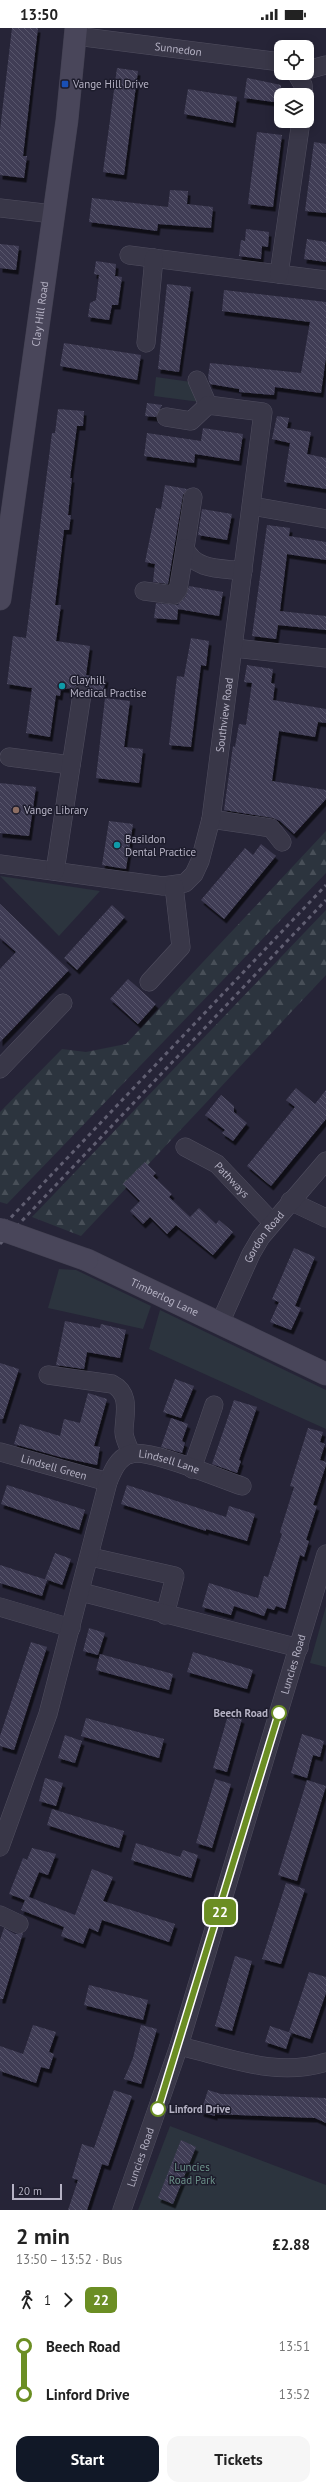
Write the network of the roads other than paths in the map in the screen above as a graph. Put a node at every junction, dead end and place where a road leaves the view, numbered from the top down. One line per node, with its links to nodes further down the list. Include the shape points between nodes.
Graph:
1 (76, 32): 2 (street, Sunnedon); 8 (street, Clay Hill Road, via 67,120)
2 (124, 34): 3 (street, Sunnedon)
3 (274, 61)
4 (326, 65): 5 (street)
5 (314, 68)
6 (300, 128): 11 (street)
7 (0, 208): 8 (street)
8 (53, 214): 23 (street, Clay Hill Road)
9 (129, 255): 10 (street)
10 (154, 258): 11 (street); 13 (street)
11 (279, 274): 12 (street)
12 (326, 280)
13 (146, 343)
14 (196, 380): 15 (street)
15 (208, 405): 16 (street, via 191,421); 18 (street, Southview Road, via 263,412)
16 (166, 417)
17 (193, 497): 20 (street)
18 (252, 506): 19 (street); 21 (street, Southview Road)
19 (326, 519)
20 (185, 548): 21 (street, via 193,562 200,566); 22 (street, via 178,590 174,595)
21 (243, 571): 24 (street, Southview Road)
22 (144, 591)
23 (0, 599)
24 (234, 648): 25 (street); 29 (street, Southview Road)
25 (326, 658)
26 (82, 694): 28 (street)
27 (9, 757): 28 (street)
28 (71, 766): 32 (street)
29 (210, 819): 30 (street, via 271,828); 33 (street, Southview Road, via 200,861 194,874 185,883)
30 (282, 842)
31 (0, 864): 32 (street)
32 (55, 871): 33 (street)
33 (174, 886): 34 (street, via 181,947)
34 (150, 982)
35 (63, 1003): 36 (street)
36 (0, 1069)
37 (185, 1147): 41 (street, Pathways, via 217,1164)
38 (326, 1161): 39 (street, Gordon Road)
39 (290, 1202): 40 (street); 41 (street, Gordon Road)
40 (326, 1218)
41 (272, 1222): 43 (street, Gordon Road, via 251,1254)
42 (0, 1230): 43 (street, Timberlog Lane, bridge, via 87,1260)
43 (220, 1323): 44 (street, Timberlog Lane)
44 (326, 1374)
45 (48, 1375): 48 (street, via 118,1387 126,1403 124,1434)
46 (214, 1405): 49 (street)
47 (0, 1452): 50 (street, Lindsell Green)
48 (131, 1454): 49 (street, Lindsell Lane, via 155,1456); 50 (street, Lindsell Lane, via 118,1462)
49 (192, 1469): 51 (street, Lindsell Lane)
50 (108, 1482): 53 (street)
51 (242, 1486)
52 (326, 1554): 58 (street, Luncies Road)
53 (91, 1557): 54 (street); 56 (street, via 175,1576)
54 (81, 1592): 56 (street); 57 (street)
55 (0, 1607): 57 (street)
56 (165, 1615): 58 (street)
57 (72, 1628): 59 (street, via 48,1714)
58 (299, 1648): 63 (street, Luncies Road)
59 (3, 1828): 60 (street)
60 (0, 1847)
61 (0, 1915): 62 (street)
62 (19, 1924)
63 (179, 2046): 64 (street, via 279,2069 307,2068); 65 (street, Luncies Road)
64 (326, 2062)
65 (122, 2210)

